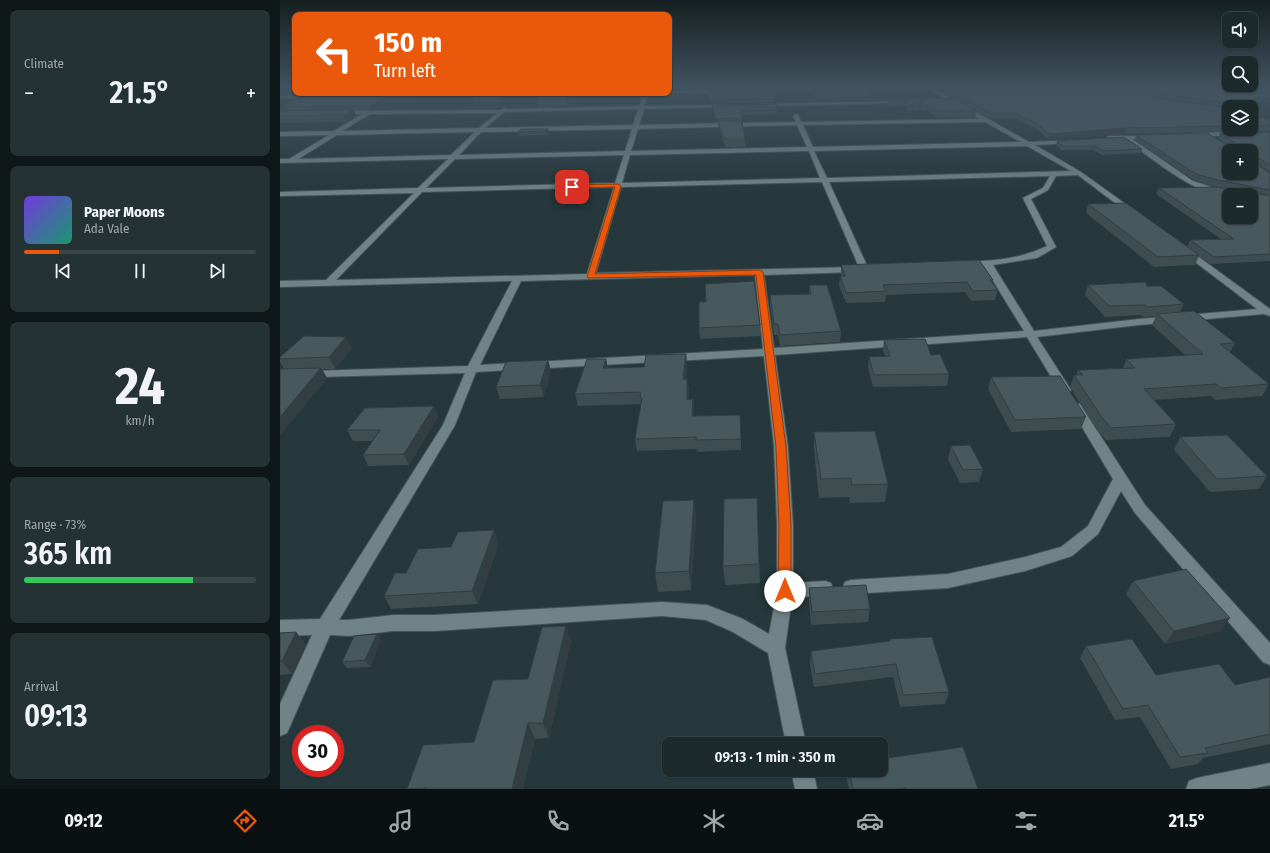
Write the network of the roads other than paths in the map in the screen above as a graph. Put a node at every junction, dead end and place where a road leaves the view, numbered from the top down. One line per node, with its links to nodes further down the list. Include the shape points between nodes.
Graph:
1 (350, 123): 9 (street)
2 (489, 123): 8 (street)
3 (638, 123): 7 (street)
4 (799, 123): 5 (street); 7 (street); 20 (street)
5 (810, 123)
6 (993, 123): 19 (street)
7 (637, 126): 8 (street); 21 (street)
8 (480, 130): 9 (street); 22 (street)
9 (334, 133): 10 (street); 24 (street)
10 (280, 134)
11 (1222, 134): 12 (street)
12 (1206, 135): 14 (street); 18 (street)
13 (1154, 136): 15 (street)
14 (1184, 136)
15 (1124, 137): 16 (street); 31 (street, via 1191,182)
16 (1102, 139)
17 (1079, 140): 19 (street)
18 (1218, 143)
19 (1027, 144): 20 (street); 26 (street)
20 (810, 149): 21 (street); 28 (street)
21 (629, 153): 22 (street); 29 (street)
22 (452, 157): 24 (street); 30 (street)
23 (280, 161): 24 (street)
24 (289, 161): 25 (street)
25 (280, 166)
26 (1079, 173): 27 (street); 33 (street)
27 (1054, 174): 28 (street); 35 (street, via 1046,189 1027,198 1052,247 1034,256)
28 (824, 180): 29 (street); 37 (street, via 868,268)
29 (618, 186): 30 (street); 38 (street)
30 (419, 191): 32 (street); 40 (street)
31 (1222, 191)
32 (280, 194)
33 (1143, 220)
34 (1175, 243): 42 (street)
35 (987, 263): 36 (street); 43 (street)
36 (956, 264)
37 (759, 272): 38 (street); 44 (street)
38 (590, 277): 39 (street)
39 (518, 278): 40 (street); 45 (street)
40 (328, 282): 41 (street)
41 (280, 284)
42 (1268, 312): 43 (street)
43 (1032, 334): 44 (street); 47 (street)
44 (770, 352): 45 (street); 48 (street, via 781,447)
45 (472, 369): 46 (street); 49 (street, via 449,425)
46 (280, 374)
47 (1120, 479): 48 (street, via 1093,530 1066,552 948,581); 52 (street, via 1140,509)
48 (785, 591): 51 (street)
49 (325, 627): 50 (street); 51 (street, via 349,628 393,623 435,623 662,610 708,613 737,625); 53 (street)
50 (280, 628)
51 (776, 648): 54 (street)
52 (1270, 656)
53 (280, 726)
54 (795, 737)
55 (1270, 774): 58 (street)
56 (803, 777): 57 (street)
57 (806, 789)
58 (1197, 789)

